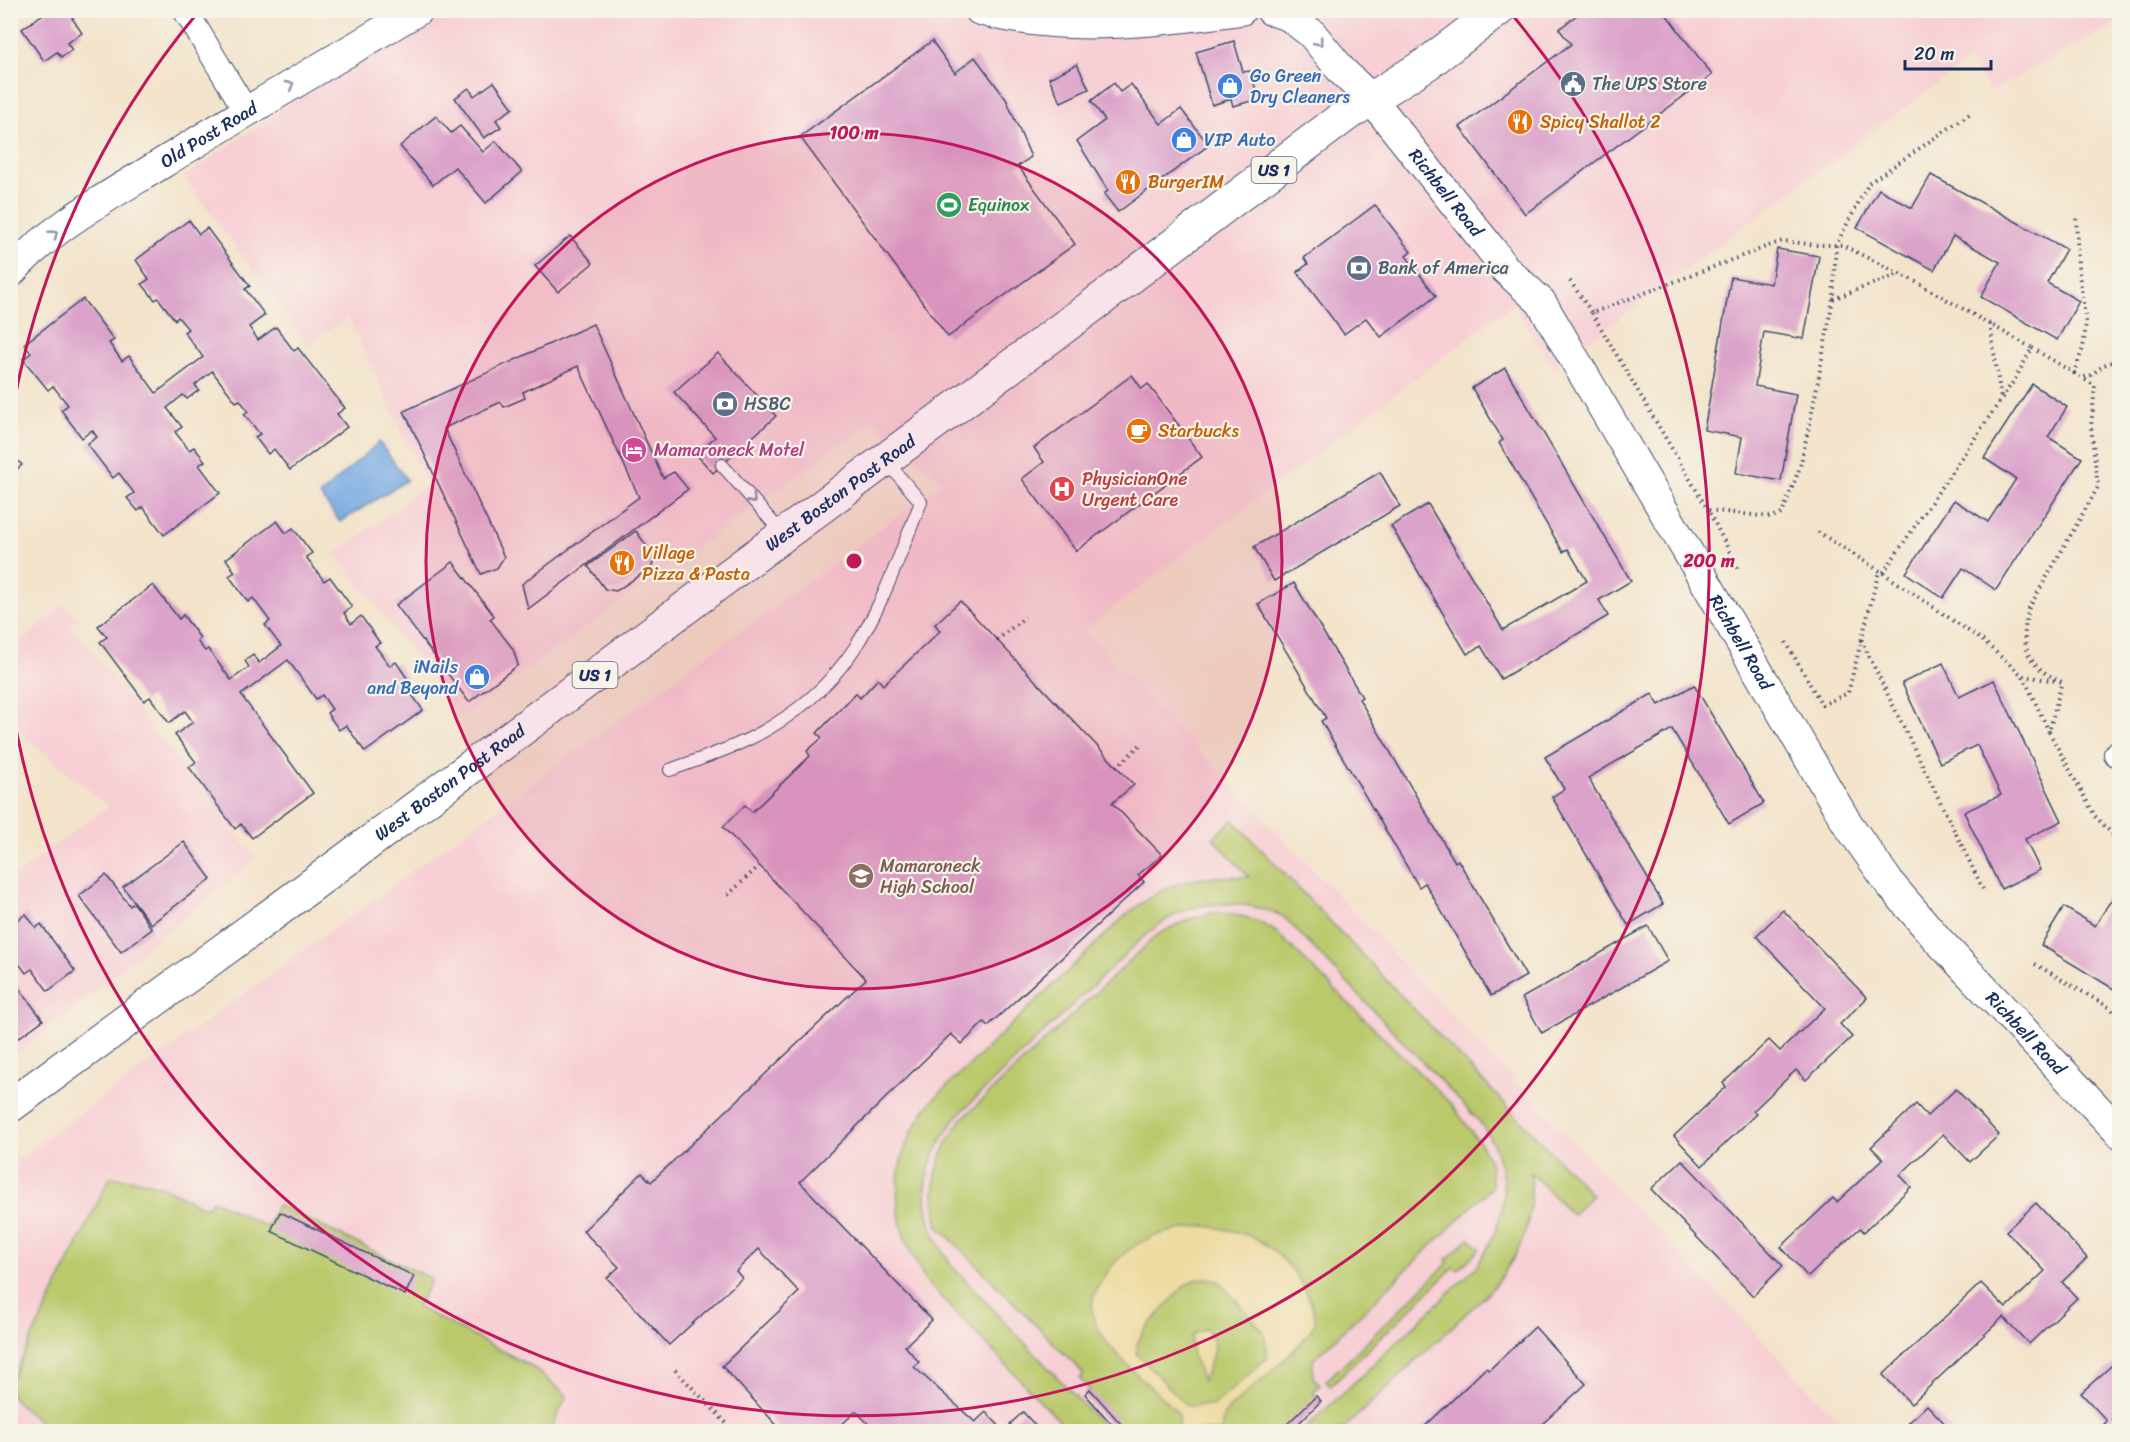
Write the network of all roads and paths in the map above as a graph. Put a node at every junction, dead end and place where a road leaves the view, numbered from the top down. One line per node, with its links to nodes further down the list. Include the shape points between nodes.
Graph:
1 (185, 10): 8 (street)
2 (418, 10): 8 (street, Old Post Road, one-way to 2)
3 (980, 10): 4 (street, via 1040,22 1154,22)
4 (1241, 10)
5 (1271, 10): 7 (street, one-way to 7, via 1288,16 1312,34)
6 (1498, 10): 7 (main road, West Boston Post Road / US 1)
7 (1372, 100): 23 (main road, West Boston Post Road / US 1, via 1346,115); 47 (street, Richbell Road, via 1505,269 1541,302 1847,822 1890,884)
8 (246, 111): 12 (street, Old Post Road, one-way to 8, via 71,220)
9 (1971, 113): 11 (path, via 1869,183)
10 (2076, 215): 20 (path, via 2086,324)
11 (1836, 245): 13 (path); 15 (path); 16 (path, via 1783,241)
12 (10, 273)
13 (1899, 274): 15 (path); 17 (path)
14 (1570, 281): 16 (path)
15 (1833, 299): 25 (path, via 1800,467 1782,514 1770,517)
16 (1592, 313): 25 (path)
17 (1990, 324): 18 (path); 22 (path)
18 (2032, 348): 20 (path); 22 (path)
19 (2120, 359): 21 (path)
20 (2074, 373): 21 (path)
21 (2082, 378): 35 (path, via 2096,386 2091,427 2098,487 2029,608 2024,629 2024,642 2038,667)
22 (2001, 399): 29 (path)
23 (885, 460): 27 (main road, West Boston Post Road / US 1); 39 (lane, via 921,502 881,601 847,660 818,692 778,722 737,744)
24 (722, 465): 27 (lane, one-way to 27)
25 (1708, 510): 28 (path)
26 (1818, 532): 29 (path)
27 (783, 534): 46 (main road, West Boston Post Road / US 1)
28 (1738, 568)
29 (1881, 572): 32 (path); 34 (path, via 1982,640)
30 (1025, 617): 31 (path)
31 (997, 640)
32 (1861, 640): 33 (path, via 1848,693 1822,705); 42 (path)
33 (1786, 642)
34 (2022, 676): 35 (path); 36 (path)
35 (2062, 682): 36 (path)
36 (2049, 732): 40 (path, via 2095,816)
37 (1141, 744): 38 (path)
38 (1117, 766)
39 (670, 770)
40 (2120, 842)
41 (759, 866): 43 (path)
42 (1983, 889)
43 (728, 895)
44 (2036, 964): 45 (path, via 2112,1009)
45 (2120, 1022)
46 (10, 1106)
47 (2120, 1133)
48 (675, 1370): 49 (path)
49 (735, 1431)

